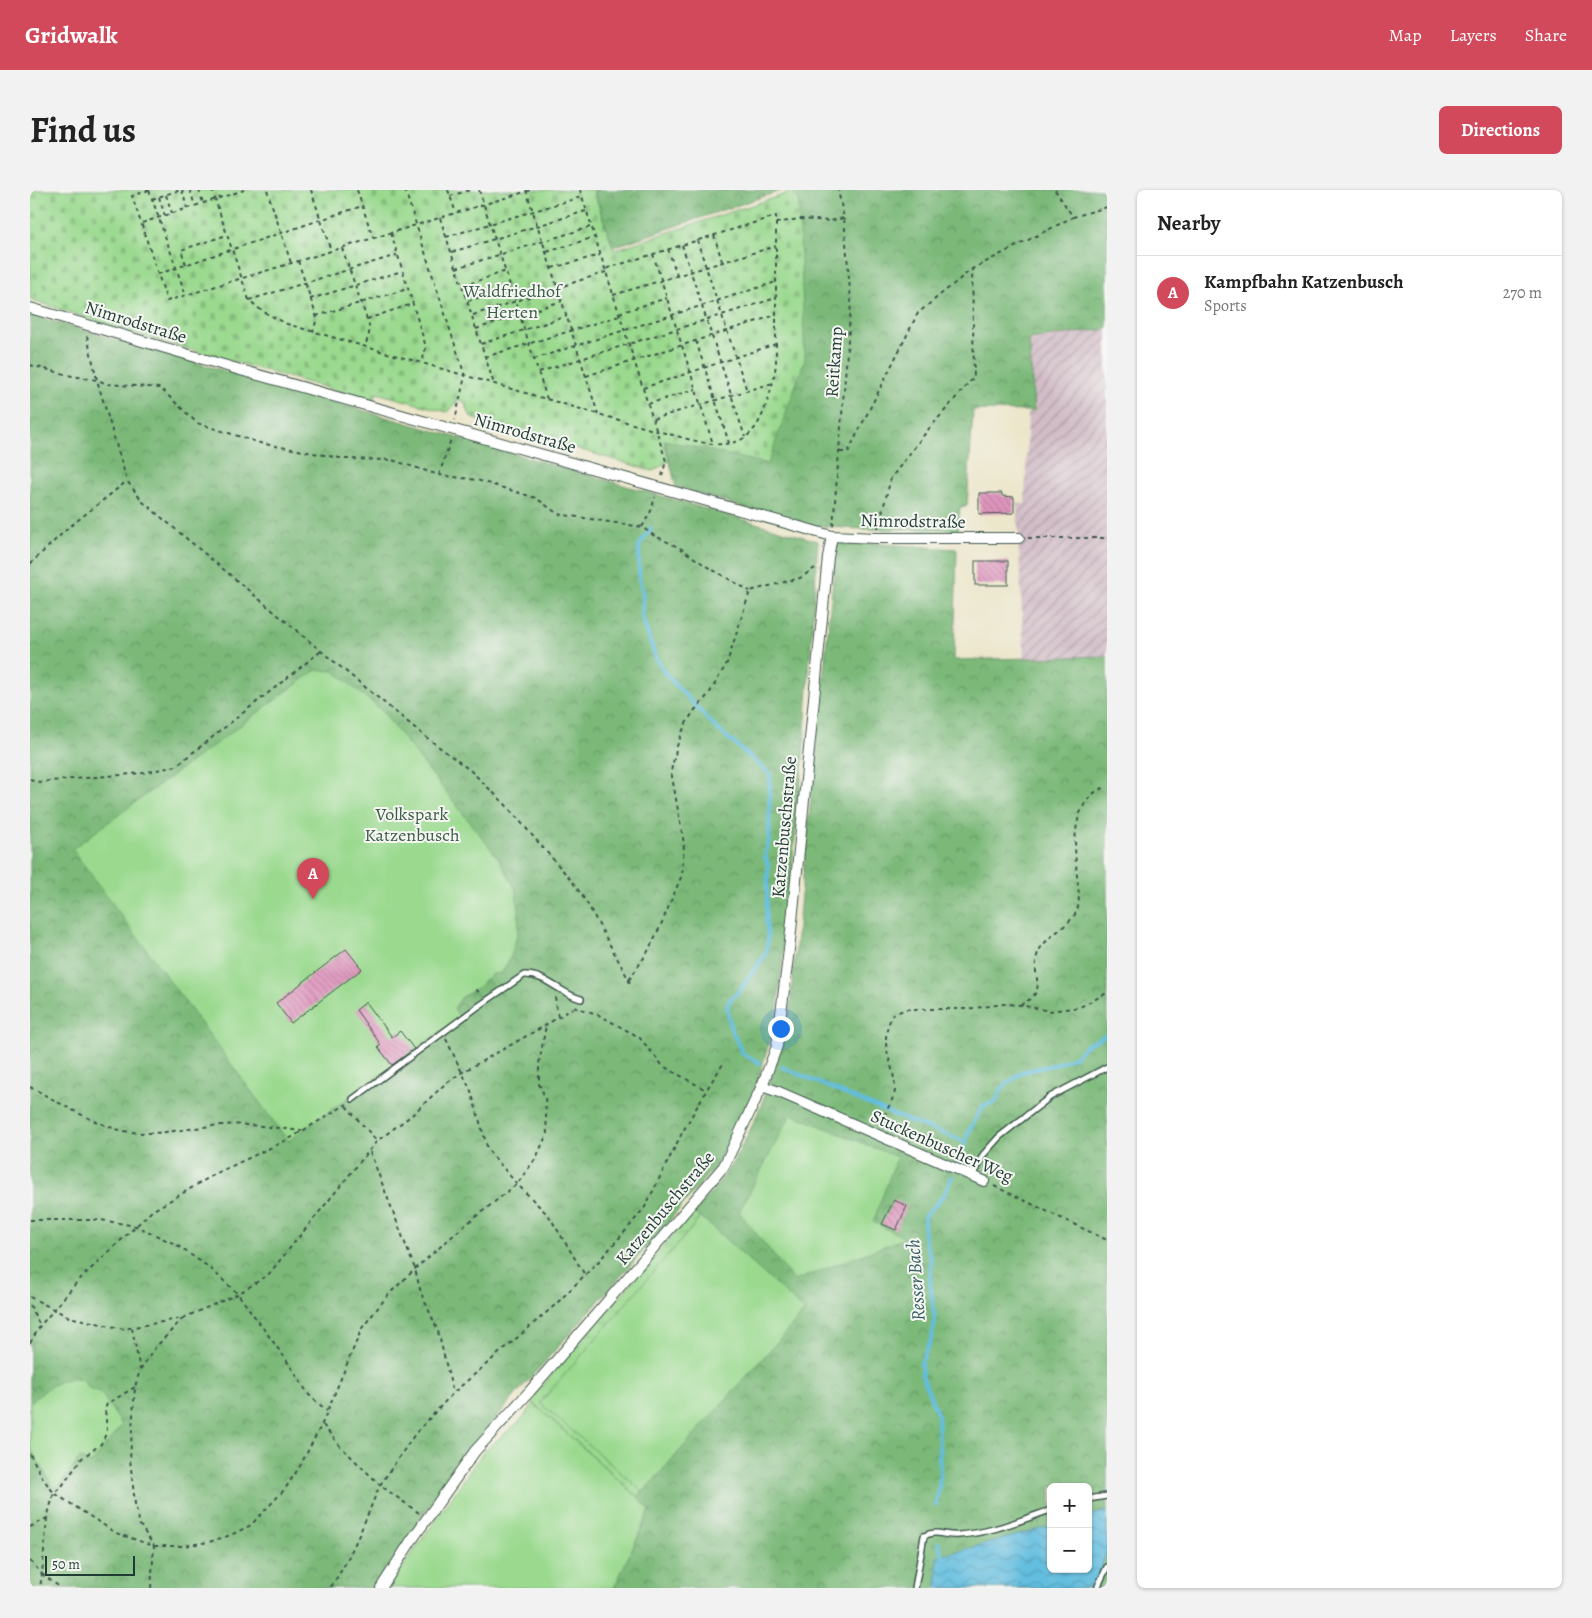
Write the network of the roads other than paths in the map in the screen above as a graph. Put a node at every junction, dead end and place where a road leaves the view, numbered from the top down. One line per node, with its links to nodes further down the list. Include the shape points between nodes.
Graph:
1 (30, 308): 2 (street, Nimrodstraße)
2 (832, 536): 3 (street, Nimrodstraße); 6 (street, Katzenbuschstraße, via 777,1046)
3 (1018, 538)
4 (581, 1000): 7 (lane, via 540,977 524,975)
5 (1107, 1067): 8 (lane, via 1050,1097 999,1137 983,1155)
6 (762, 1086): 8 (street, Stuckenbuscher Weg); 15 (street, Katzenbuschstraße, via 724,1166 475,1451)
7 (353, 1099)
8 (973, 1176): 9 (street, Stuckenbuscher Weg)
9 (984, 1181)
10 (1107, 1496): 11 (lane)
11 (1092, 1498)
12 (1047, 1511): 16 (lane, via 980,1533 956,1536 931,1532 924,1536)
13 (1107, 1566): 14 (lane)
14 (1098, 1586)
15 (381, 1588)
16 (915, 1588)

